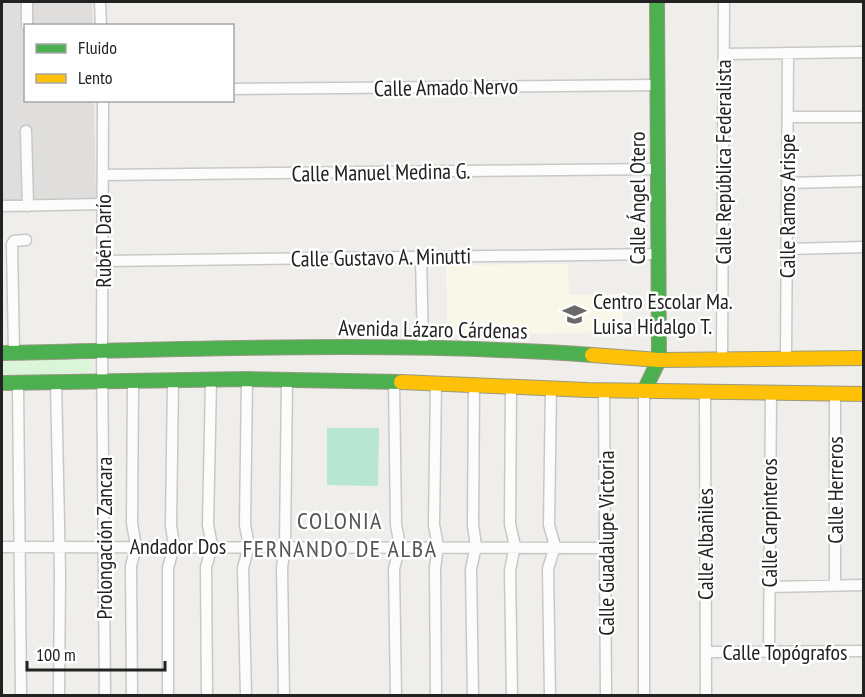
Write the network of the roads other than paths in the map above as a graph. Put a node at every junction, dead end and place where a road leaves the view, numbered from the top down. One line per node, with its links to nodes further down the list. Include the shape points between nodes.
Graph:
1 (27, 2): 5 (street)
2 (100, 2): 6 (street)
3 (657, 2): 10 (street, Calle Ángel Otero)
4 (724, 2): 9 (street, Calle República Federalista)
5 (27, 24)
6 (101, 24)
7 (864, 52): 8 (street)
8 (788, 53): 9 (street); 13 (street, Calle Ramos Arispe)
9 (724, 54): 33 (street, Calle República Federalista)
10 (658, 85): 11 (street, Calle Amado Nervo); 16 (street, Calle Ángel Otero)
11 (234, 89)
12 (103, 102): 17 (street, Rubén Darío)
13 (788, 117): 14 (street); 19 (street, Calle Ramos Arispe)
14 (864, 117)
15 (26, 131): 22 (street)
16 (658, 169): 17 (street, Calle Manuel Medina G.); 26 (street, Calle Ángel Otero)
17 (103, 175): 20 (street, Rubén Darío)
18 (864, 181): 19 (street)
19 (788, 183): 25 (street, Calle Ramos Arispe)
20 (103, 204): 22 (street); 28 (street, Rubén Darío)
21 (2, 206): 22 (street)
22 (28, 206)
23 (26, 240): 31 (street, via 12,244)
24 (864, 247): 25 (street)
25 (787, 249): 34 (street, Calle Ramos Arispe)
26 (658, 254): 27 (street, Calle Gustavo A. Minutti); 35 (street, Calle Ángel Otero)
27 (421, 257): 28 (street, Calle Gustavo A. Minutti); 29 (street)
28 (104, 261): 30 (street, Rubén Darío)
29 (423, 348): 30 (street, Avenida Lázaro Cárdenas); 35 (street, Avenida Lázaro Cárdenas)
30 (102, 352): 31 (street, Avenida Lázaro Cárdenas); 40 (street, Rubén Darío)
31 (8, 353)
32 (864, 358): 34 (street, Avenida Lázaro Cárdenas)
33 (722, 359): 34 (street, Avenida Lázaro Cárdenas); 35 (street, Avenida Lázaro Cárdenas)
34 (786, 359)
35 (659, 360): 51 (street, Calle Ángel Otero)
36 (247, 379): 37 (street); 38 (street); 60 (street, via 245,525)
37 (211, 380): 42 (street); 59 (street, via 208,525)
38 (287, 380): 43 (street); 61 (street)
39 (56, 381): 40 (street); 45 (street); 69 (street)
40 (104, 381): 41 (street); 56 (street, Prolongación Zancara)
41 (133, 381): 42 (street); 57 (street, via 132,524)
42 (173, 381): 58 (street)
43 (394, 381): 46 (street); 62 (street, via 396,525)
44 (2, 383): 45 (street)
45 (18, 383): 68 (street)
46 (436, 383): 47 (street); 63 (street, via 434,525)
47 (474, 384): 48 (street); 64 (street)
48 (511, 386): 49 (street); 65 (street, via 510,524)
49 (551, 388): 50 (street); 66 (street, via 549,525)
50 (604, 390): 51 (street); 70 (street, Calle Guadalupe Victoria)
51 (644, 391): 52 (street); 91 (street, Calle Guadalupe Victoria)
52 (705, 392): 53 (street); 75 (street, Calle Albañiles)
53 (771, 394): 54 (street); 73 (street, Calle Carpinteros)
54 (835, 394): 55 (street); 71 (street, Calle Herreros)
55 (864, 394)
56 (103, 546): 57 (street, Andador Dos); 69 (street, Andador Dos); 79 (street, Prolongación Zancara)
57 (136, 546): 58 (street, Andador Dos); 80 (street, via 131,566)
58 (174, 546): 59 (street, Andador Dos); 81 (street, via 168,568)
59 (212, 546): 60 (street, Andador Dos); 82 (street, via 206,567)
60 (249, 546): 61 (street, Andador Dos); 83 (street, via 243,568)
61 (285, 546): 62 (street, Andador Dos); 84 (street)
62 (400, 546): 63 (street, Andador Dos); 85 (street, via 394,569)
63 (438, 546): 64 (street, Andador Dos); 86 (street)
64 (476, 546): 65 (street, Andador Dos); 87 (street, via 471,569)
65 (515, 546): 66 (street, Andador Dos); 88 (street, via 510,570)
66 (555, 546): 70 (street, Andador Dos); 89 (street, via 548,569)
67 (2, 547): 68 (street, Andador Dos)
68 (21, 547): 69 (street, Andador Dos); 77 (street)
69 (59, 548): 78 (street)
70 (606, 548): 90 (street, Calle Guadalupe Victoria)
71 (835, 585): 72 (street); 73 (street)
72 (864, 585)
73 (769, 586): 76 (street, Calle Carpinteros)
74 (864, 651): 76 (street, Calle Topógrafos)
75 (706, 652): 76 (street, Calle Topógrafos); 92 (street, Calle Albañiles)
76 (769, 652)
77 (21, 696)
78 (59, 696)
79 (105, 696)
80 (132, 696)
81 (168, 696)
82 (207, 696)
83 (246, 696)
84 (284, 696)
85 (396, 696)
86 (436, 696)
87 (473, 696)
88 (512, 696)
89 (550, 696)
90 (606, 696)
91 (644, 696)
92 (706, 696)

